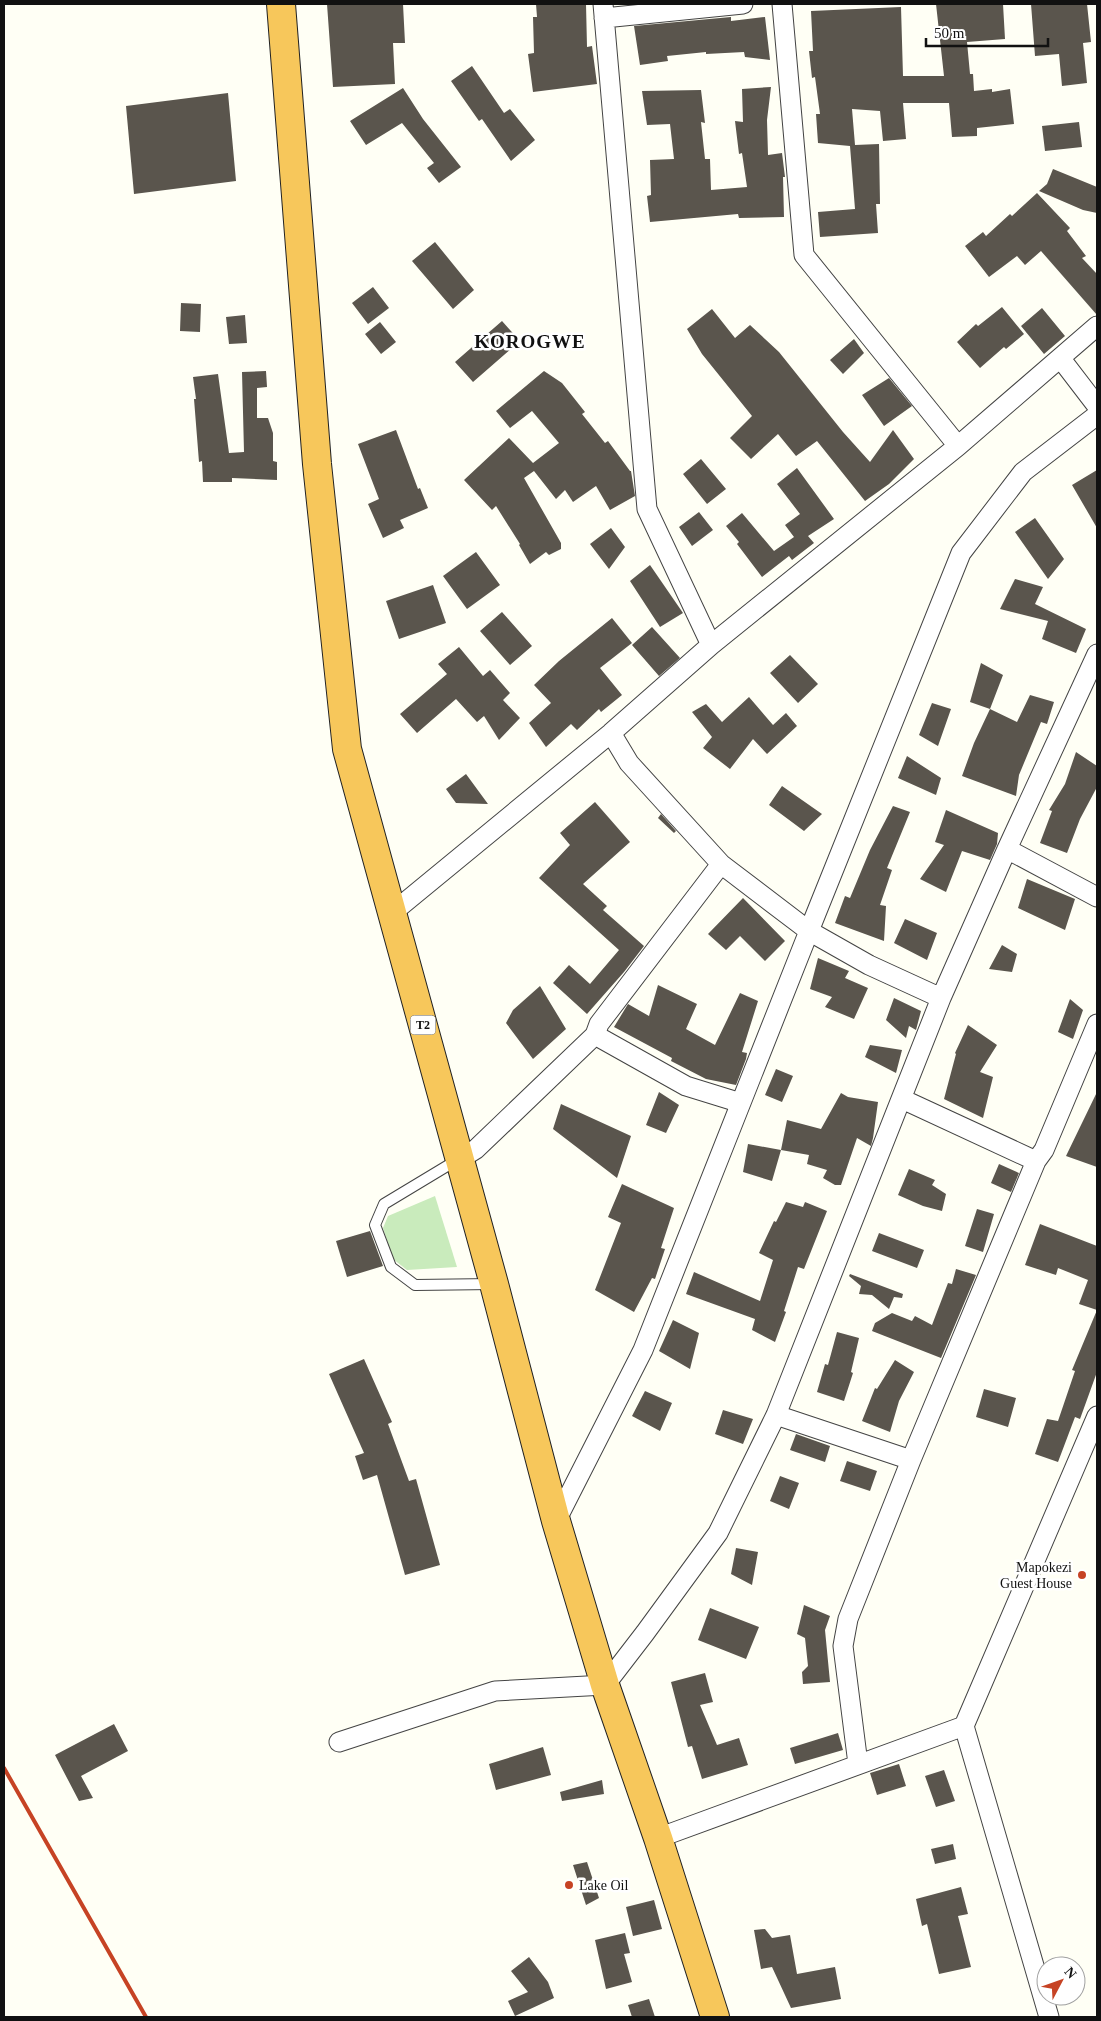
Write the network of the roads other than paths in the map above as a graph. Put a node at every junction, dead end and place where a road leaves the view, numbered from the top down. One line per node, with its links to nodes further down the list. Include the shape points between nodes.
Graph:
1 (281, 4): 16 (highway, T2, via 317,464 347,749)
2 (743, 4): 4 (street)
3 (782, 4): 9 (street, via 804,255)
4 (603, 11): 10 (street, via 647,509)
5 (1097, 326): 6 (street)
6 (1061, 358): 7 (street); 9 (street)
7 (1097, 406)
8 (1097, 415): 17 (street, via 1023,472 961,553)
9 (958, 446): 10 (street)
10 (711, 645): 12 (street)
11 (1097, 654): 13 (street)
12 (611, 733): 14 (street, via 630,762); 16 (street)
13 (1007, 849): 15 (street); 18 (street)
14 (721, 864): 17 (street); 20 (street, via 599,1024)
15 (1097, 897)
16 (392, 913): 23 (highway, T2)
17 (809, 931): 18 (street, via 869,965); 22 (street)
18 (941, 998): 21 (street)
19 (1097, 1024): 24 (street, via 1044,1150)
20 (595, 1035): 22 (street, via 686,1086); 23 (street, via 476,1149)
21 (902, 1099): 24 (street); 26 (street)
22 (740, 1103): 29 (street, via 643,1350)
23 (460, 1159): 25 (highway, T2); 25 (lane, via 384,1204 375,1225 392,1267 415,1285)
24 (1036, 1161): 28 (street)
25 (494, 1284): 29 (highway, T2)
26 (776, 1415): 28 (street); 30 (street, via 718,1534)
27 (1097, 1416): 31 (street)
28 (911, 1460): 33 (street, via 848,1619 843,1646)
29 (556, 1520): 30 (highway, T2)
30 (605, 1685): 32 (street, via 495,1691); 34 (highway, T2)
31 (964, 1726): 33 (street); 36 (street)
32 (339, 1742)
33 (858, 1764): 34 (street)
34 (658, 1838): 35 (highway, T2)
35 (715, 2017)
36 (1048, 2017)

